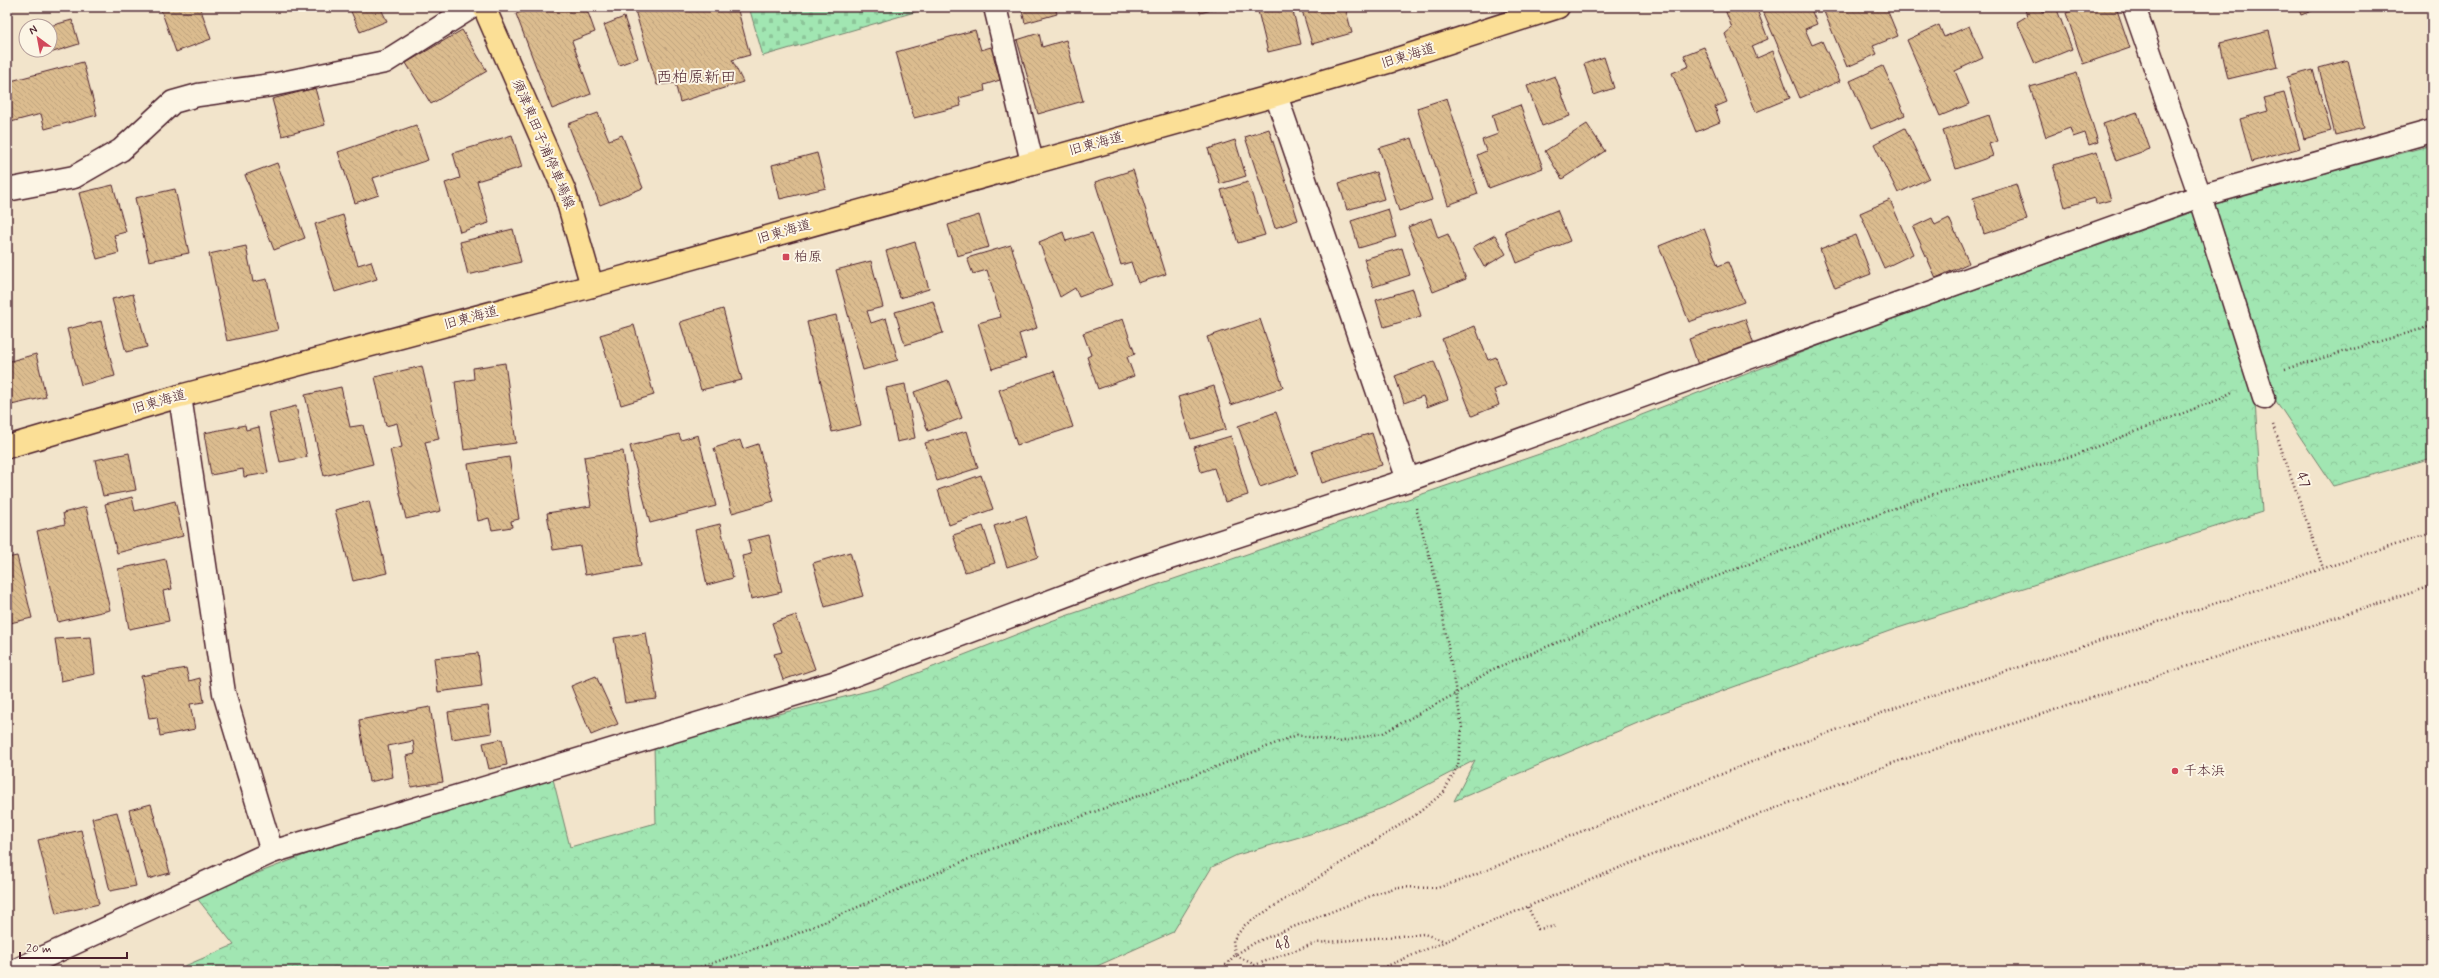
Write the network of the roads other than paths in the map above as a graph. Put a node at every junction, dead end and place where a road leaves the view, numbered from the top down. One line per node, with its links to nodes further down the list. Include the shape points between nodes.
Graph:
1 (472, 7): 9 (street, via 385,62 173,102 121,150 74,177)
2 (484, 7): 11 (main road, 須津東田子浦停車場線, via 566,192)
3 (995, 7): 8 (street)
4 (1558, 7): 6 (main road, 旧東海道, via 1388,62)
5 (2134, 7): 10 (street)
6 (1276, 94): 8 (main road, 旧東海道); 15 (street)
7 (2432, 131): 10 (street)
8 (1032, 162): 11 (main road, 旧東海道)
9 (7, 190)
10 (2200, 196): 13 (street); 15 (street)
11 (592, 286): 12 (main road, 旧東海道)
12 (180, 396): 14 (main road, 旧東海道); 16 (street, via 224,693)
13 (2264, 398)
14 (7, 446)
15 (1408, 480): 16 (street, via 1136,569 833,683)
16 (272, 852): 17 (street)
17 (14, 971)

